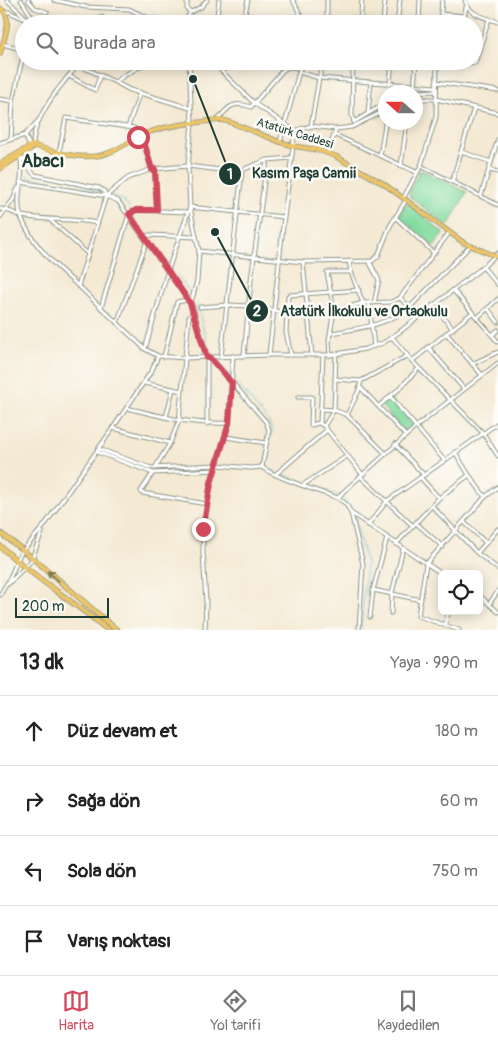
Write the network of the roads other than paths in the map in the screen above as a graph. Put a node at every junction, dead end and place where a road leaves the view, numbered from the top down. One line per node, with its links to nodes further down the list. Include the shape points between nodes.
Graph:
1 (7, 0): 24 (street)
2 (21, 0): 25 (street)
3 (28, 0): 20 (street)
4 (54, 0): 26 (street, via 86,7 129,9)
5 (187, 0): 21 (street)
6 (207, 0): 21 (street)
7 (219, 0): 28 (street)
8 (248, 0): 29 (street)
9 (293, 0): 30 (street)
10 (327, 0): 31 (street)
11 (362, 0): 32 (street)
12 (385, 0): 33 (street)
13 (400, 0): 34 (street)
14 (420, 0): 35 (street)
15 (442, 0): 22 (street)
16 (465, 0): 17 (street)
17 (466, 7): 37 (street); 38 (street)
18 (0, 8): 19 (main road)
19 (6, 12): 23 (street); 43 (main road, via 8,20)
20 (47, 12)
21 (190, 12): 27 (street)
22 (441, 14): 36 (street)
23 (19, 15)
24 (26, 15)
25 (28, 15)
26 (142, 15)
27 (189, 15)
28 (217, 15)
29 (245, 15)
30 (300, 15)
31 (327, 15)
32 (361, 15)
33 (384, 15)
34 (398, 15)
35 (419, 15)
36 (452, 15)
37 (464, 15)
38 (479, 15)
39 (483, 17): 40 (street)
40 (489, 19): 41 (street); 42 (street)
41 (498, 22)
42 (483, 38)
43 (2, 44): 44 (street); 45 (main road)
44 (15, 48)
45 (0, 52)
46 (20, 70): 77 (street)
47 (74, 70): 59 (street)
48 (89, 70): 60 (street)
49 (133, 70): 63 (street)
50 (189, 70): 80 (street)
51 (220, 70): 78 (street)
52 (283, 70): 78 (street)
53 (300, 70): 61 (street); 89 (street)
54 (321, 70): 61 (street)
55 (353, 70): 62 (street)
56 (391, 70): 66 (street)
57 (416, 70): 68 (street)
58 (437, 70): 65 (street)
59 (69, 76): 60 (street, via 95,90); 85 (street)
60 (100, 76): 63 (street)
61 (319, 78): 62 (street); 90 (street)
62 (352, 81): 64 (street); 87 (street)
63 (115, 82): 73 (street)
64 (371, 82): 66 (street); 82 (street)
65 (436, 82): 70 (street); 72 (street)
66 (390, 83): 67 (street)
67 (407, 85)
68 (415, 85)
69 (423, 87): 70 (street)
70 (436, 89): 71 (street); 76 (street)
71 (423, 91)
72 (498, 91)
73 (140, 92): 80 (street); 91 (street)
74 (0, 99): 77 (street)
75 (423, 99): 76 (street)
76 (436, 99): 81 (street); 118 (street, via 436,118)
77 (13, 101): 100 (street)
78 (254, 103): 86 (street, via 251,107 236,104); 89 (street)
79 (378, 107): 82 (street)
80 (190, 108): 88 (street)
81 (474, 108): 83 (street); 107 (street)
82 (368, 113): 87 (street)
83 (498, 113)
84 (378, 114): 92 (street)
85 (41, 117): 97 (street); 105 (street)
86 (218, 120): 88 (main road, Atatürk Caddesi); 102 (main road, Atatürk Caddesi)
87 (354, 122): 92 (street)
88 (192, 124): 98 (main road, Atatürk Caddesi); 116 (street)
89 (284, 125): 96 (street); 102 (street)
90 (310, 126): 93 (street); 96 (street)
91 (128, 127): 98 (street, via 137,129); 106 (street, via 66,118)
92 (352, 127): 93 (street)
93 (336, 129): 99 (street)
94 (384, 130): 110 (street)
95 (406, 130): 117 (street)
96 (295, 131): 104 (street)
97 (25, 135): 100 (street); 105 (street)
98 (142, 135): 106 (main road, Atatürk Caddesi, via 101,156); 121 (street)
99 (334, 135): 108 (street); 110 (street)
100 (11, 139): 103 (street)
101 (498, 139): 114 (street)
102 (280, 142): 104 (main road, Atatürk Caddesi)
103 (0, 143)
104 (293, 146): 108 (main road, Atatürk Caddesi); 112 (street)
105 (32, 147): 106 (main road, Atatürk Caddesi); 109 (main road)
106 (59, 152)
107 (462, 152): 114 (street); 126 (street)
108 (328, 153): 130 (main road, Atatürk Caddesi)
109 (19, 155): 111 (main road); 119 (street); 128 (street, via 36,175 101,189)
110 (380, 156): 117 (street)
111 (14, 158): 115 (main road); 119 (street); 120 (main road)
112 (291, 158): 113 (street); 142 (street)
113 (266, 160): 123 (street); 139 (street)
114 (491, 162): 122 (street)
115 (0, 164)
116 (188, 166): 121 (street); 123 (street); 132 (street)
117 (401, 166): 124 (street)
118 (421, 166): 124 (street); 126 (street)
119 (21, 168): 127 (street)
120 (0, 169)
121 (153, 169): 128 (street, via 128,178); 135 (street)
122 (489, 170): 125 (street); 129 (street)
123 (242, 171): 137 (street)
124 (416, 172): 130 (street)
125 (498, 172)
126 (452, 182): 129 (street)
127 (20, 184): 128 (street); 134 (street); 140 (street)
128 (106, 196): 138 (street, via 118,201); 145 (street)
129 (482, 196): 131 (street)
130 (406, 198): 143 (street); 146 (main road, Atatürk Caddesi)
131 (498, 205)
132 (190, 207): 136 (street); 137 (street); 149 (street)
133 (0, 209): 134 (street)
134 (6, 209): 140 (street); 141 (street)
135 (157, 210): 136 (street); 138 (street, via 136,210)
136 (187, 212): 148 (street)
137 (238, 213): 139 (street); 155 (street)
138 (129, 214): 147 (street); 181 (street)
139 (260, 214): 142 (street); 157 (street)
140 (20, 215): 144 (street); 166 (street, via 42,249)
141 (0, 217)
142 (284, 217): 158 (street)
143 (395, 217): 153 (street); 160 (street, via 378,256)
144 (50, 219): 145 (street); 154 (street)
145 (97, 223): 154 (street)
146 (449, 233): 151 (main road, Atatürk Caddesi); 153 (street)
147 (144, 237): 148 (street); 150 (street)
148 (180, 237): 149 (street); 163 (street)
149 (196, 237): 152 (street)
150 (147, 242): 163 (street); 193 (street)
151 (470, 246): 156 (main road, Atatürk Caddesi); 180 (street)
152 (199, 250): 155 (street); 173 (street, via 197,282)
153 (434, 253): 171 (street)
154 (88, 254): 166 (street)
155 (234, 254): 157 (street); 177 (street)
156 (497, 255): 162 (street)
157 (255, 256): 158 (street); 179 (street)
158 (279, 259): 161 (street); 186 (street)
159 (349, 261): 160 (street); 161 (street); 164 (street)
160 (369, 261): 176 (street, via 379,280)
161 (303, 262): 170 (street)
162 (482, 268): 165 (street); 168 (street)
163 (168, 270): 173 (street); 203 (street)
164 (351, 272): 167 (street); 169 (street, via 327,272)
165 (498, 285)
166 (78, 286): 181 (street)
167 (359, 290): 169 (street); 174 (street)
168 (453, 290): 178 (street); 189 (street)
169 (330, 292): 170 (street); 184 (street)
170 (306, 294): 187 (street, via 288,296); 188 (street)
171 (400, 298): 176 (street); 180 (street)
172 (498, 299): 183 (street)
173 (189, 300): 185 (street); 216 (street, via 178,302)
174 (363, 303): 175 (street); 184 (street)
175 (369, 303): 176 (street); 194 (street)
176 (374, 303)
177 (228, 305): 179 (street); 182 (street); 217 (street)
178 (433, 305): 190 (street); 195 (street)
179 (249, 306): 186 (street); 214 (street)
180 (410, 307): 190 (street); 194 (street, via 388,321)
181 (101, 308): 193 (street)
182 (200, 308)
183 (488, 309): 191 (street); 192 (street)
184 (334, 310): 188 (street); 197 (street)
185 (194, 311): 218 (street, via 189,317); 219 (street)
186 (274, 311): 187 (street); 206 (street)
187 (286, 313): 188 (street); 208 (street)
188 (309, 313): 209 (street)
189 (472, 313): 191 (street); 195 (street)
190 (419, 316): 200 (street)
191 (477, 318): 199 (street)
192 (498, 322)
193 (118, 323): 203 (street)
194 (371, 326): 197 (street); 202 (street)
195 (452, 328): 198 (street)
196 (498, 330): 199 (street)
197 (331, 333): 211 (street)
198 (446, 334): 204 (street); 222 (street)
199 (492, 335): 201 (street)
200 (392, 337): 202 (street); 215 (street)
201 (498, 342)
202 (374, 346): 207 (street)
203 (145, 348): 212 (street)
204 (428, 348): 220 (street); 230 (street)
205 (498, 352): 222 (street)
206 (269, 354): 208 (street); 214 (street)
207 (336, 354): 211 (street); 225 (street)
208 (291, 355): 209 (street)
209 (312, 355): 210 (street)
210 (323, 355): 211 (street); 238 (street)
211 (330, 355)
212 (158, 356): 216 (street); 227 (street)
213 (233, 356): 214 (street); 217 (street); 228 (street)
214 (244, 356)
215 (407, 356): 220 (street); 226 (street)
216 (164, 357): 218 (street)
217 (221, 357): 219 (street)
218 (185, 358): 219 (street); 232 (street)
219 (209, 358): 228 (street); 245 (street)
220 (412, 361): 223 (street)
221 (498, 363): 224 (street)
222 (472, 364): 224 (street)
223 (419, 368): 233 (street); 235 (street)
224 (482, 375): 230 (street)
225 (335, 379): 226 (street); 239 (street)
226 (361, 381): 229 (street)
227 (144, 383): 231 (street); 237 (street)
228 (232, 383): 243 (street); 255 (street, via 266,422 269,430)
229 (361, 388): 236 (street); 240 (street)
230 (464, 389): 235 (street)
231 (173, 390): 232 (street); 241 (street)
232 (182, 391): 242 (street)
233 (390, 396): 236 (street); 248 (street)
234 (298, 397): 246 (street, via 312,397 311,425)
235 (450, 400): 248 (street); 251 (street)
236 (379, 406): 252 (street)
237 (127, 408): 241 (street); 249 (street)
238 (321, 409): 239 (street); 246 (street)
239 (334, 410): 240 (street); 247 (street)
240 (347, 415): 259 (street)
241 (166, 417): 242 (street)
242 (178, 421): 245 (street); 254 (street)
243 (229, 423): 245 (street); 253 (street)
244 (498, 423): 251 (street)
245 (207, 424)
246 (320, 424): 247 (street)
247 (324, 426): 250 (street)
248 (417, 426): 252 (street); 262 (street)
249 (113, 428): 254 (street); 257 (street)
250 (327, 430): 260 (street); 269 (street)
251 (483, 433): 258 (street); 261 (street)
252 (406, 436): 256 (street)
253 (226, 437): 255 (street); 263 (street)
254 (170, 443): 265 (street)
255 (266, 443): 264 (street)
256 (395, 444): 259 (street); 268 (street)
257 (98, 450): 265 (street); 267 (street); 285 (street)
258 (455, 452): 262 (street); 271 (street)
259 (385, 453): 270 (street)
260 (346, 456): 270 (street); 273 (street)
261 (498, 456)
262 (444, 460): 268 (street)
263 (217, 464): 264 (street); 265 (street); 266 (street)
264 (262, 467): 269 (street)
265 (154, 469)
266 (215, 470): 267 (street); 279 (street)
267 (153, 473): 279 (street, via 142,492)
268 (424, 474): 272 (street)
269 (276, 475): 273 (street)
270 (361, 475): 276 (street); 278 (street)
271 (469, 475): 275 (street); 277 (street)
272 (420, 477): 277 (street); 278 (street)
273 (303, 485): 276 (street)
274 (498, 487): 275 (street)
275 (485, 497): 282 (street)
276 (338, 498): 281 (street)
277 (439, 498): 280 (street)
278 (387, 501): 283 (street); 284 (street)
279 (207, 504): 317 (street, via 202,540)
280 (432, 506): 284 (street); 287 (street)
281 (351, 513): 283 (street); 318 (street, via 363,564)
282 (464, 522): 287 (street); 290 (street)
283 (368, 525): 289 (street)
284 (415, 525): 291 (street); 293 (street)
285 (44, 526): 295 (street); 297 (street)
286 (498, 529): 290 (street)
287 (456, 532): 293 (street); 296 (street)
288 (0, 533): 295 (highway)
289 (387, 538): 291 (street); 303 (street)
290 (486, 543): 296 (street)
291 (396, 544): 294 (street)
292 (0, 546): 298 (highway)
293 (443, 547): 299 (street)
294 (403, 549): 299 (street); 305 (street)
295 (24, 550): 297 (highway); 298 (street)
296 (477, 553): 301 (street)
297 (32, 556): 300 (street); 316 (highway, one-way to 297)
298 (16, 561): 300 (highway); 306 (street)
299 (426, 564): 302 (street); 308 (street)
300 (25, 568): 306 (street); 315 (highway)
301 (498, 570)
302 (438, 572)
303 (373, 590): 305 (street); 313 (street)
304 (498, 591): 309 (street)
305 (392, 593): 308 (street); 311 (street)
306 (1, 594)
307 (483, 599): 309 (street)
308 (421, 600): 314 (street, via 418,616)
309 (489, 604): 310 (street)
310 (498, 612)
311 (391, 613)
312 (447, 615): 314 (street)
313 (370, 617)
314 (444, 624): 319 (street)
315 (108, 630)
316 (118, 630)
317 (206, 630)
318 (358, 630)
319 (460, 630)

